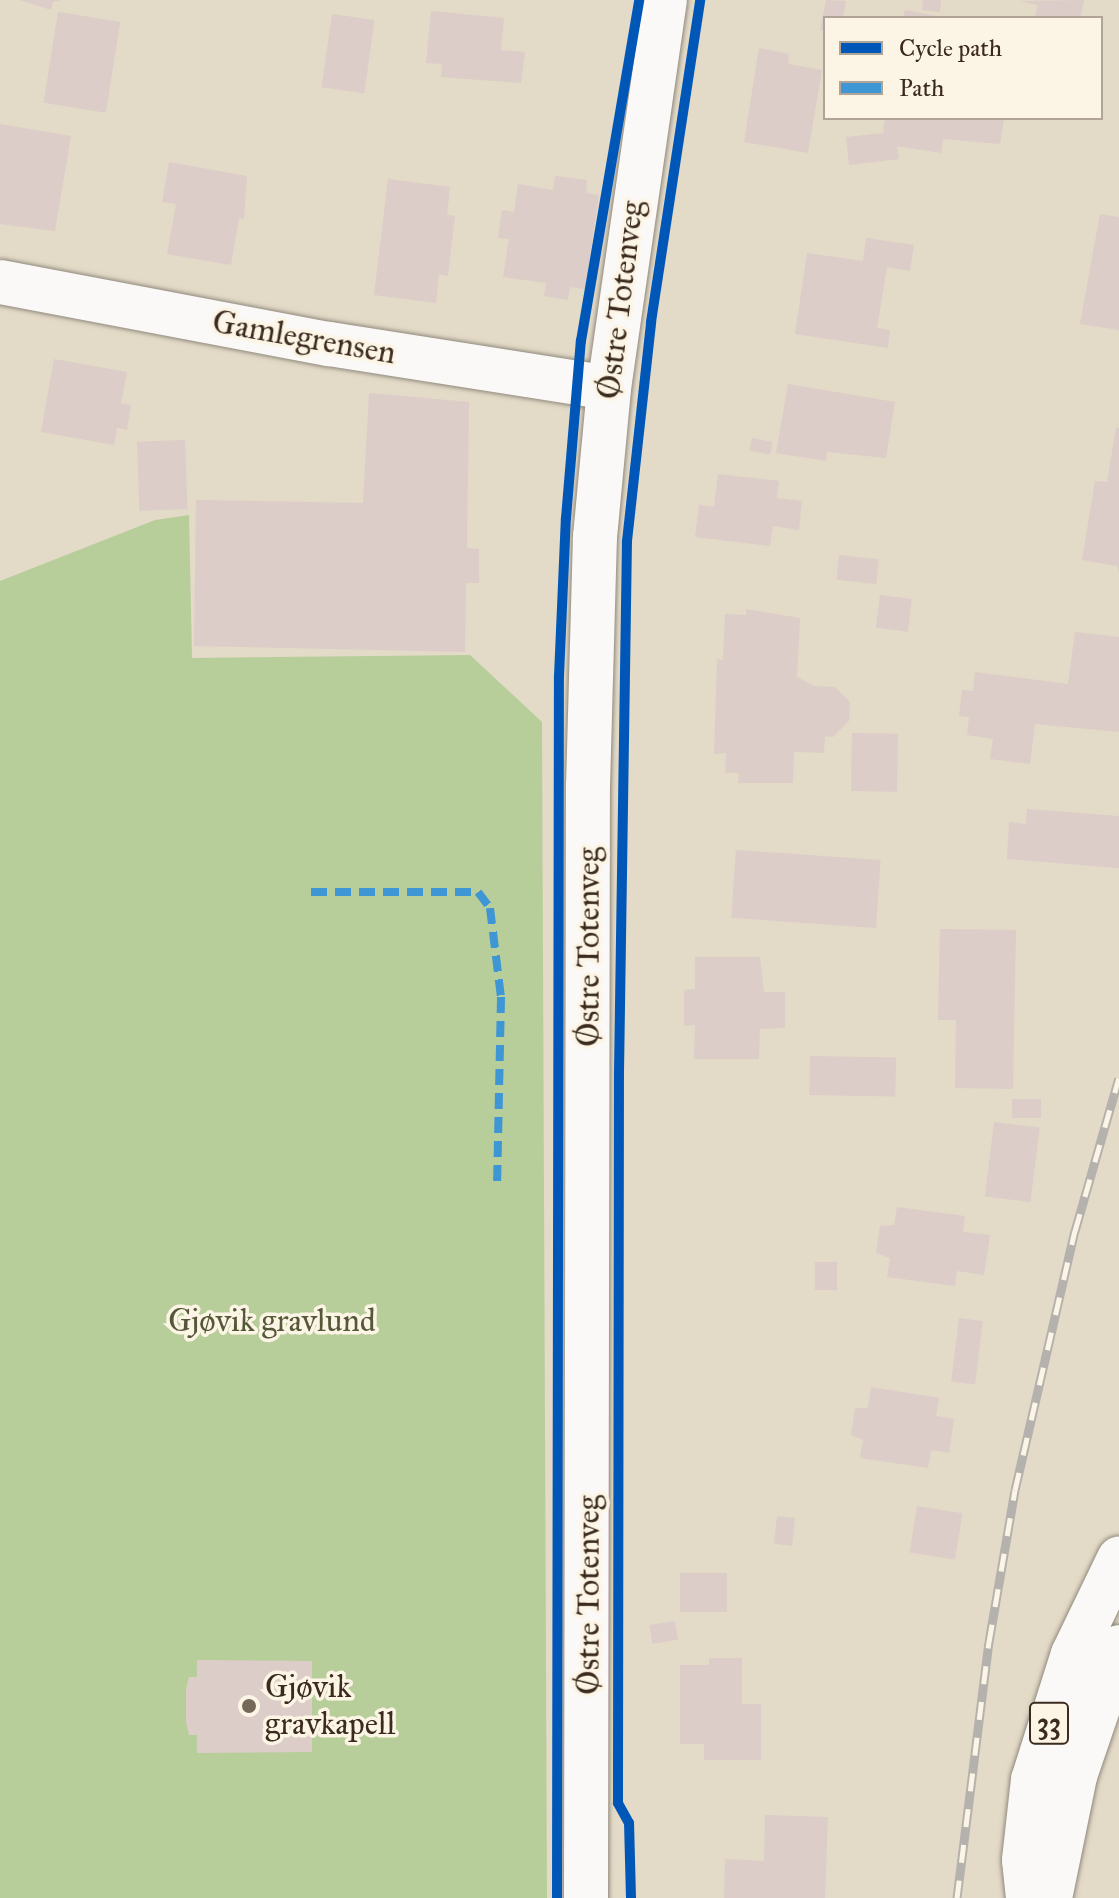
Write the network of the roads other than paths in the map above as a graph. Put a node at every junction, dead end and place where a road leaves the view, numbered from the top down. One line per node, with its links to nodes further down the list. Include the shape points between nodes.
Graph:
1 (665, 0): 3 (street, Østre Totenveg)
2 (0, 282): 3 (street, Gamlegrensen, via 329,344)
3 (609, 388): 6 (street, Østre Totenveg, via 595,537 588,786)
4 (1119, 1559): 7 (street, 33, via 1073,1654 1033,1780 1024,1860)
5 (1119, 1647): 8 (street, 33, via 1075,1776)
6 (586, 1898)
7 (1028, 1898)
8 (1050, 1898)

